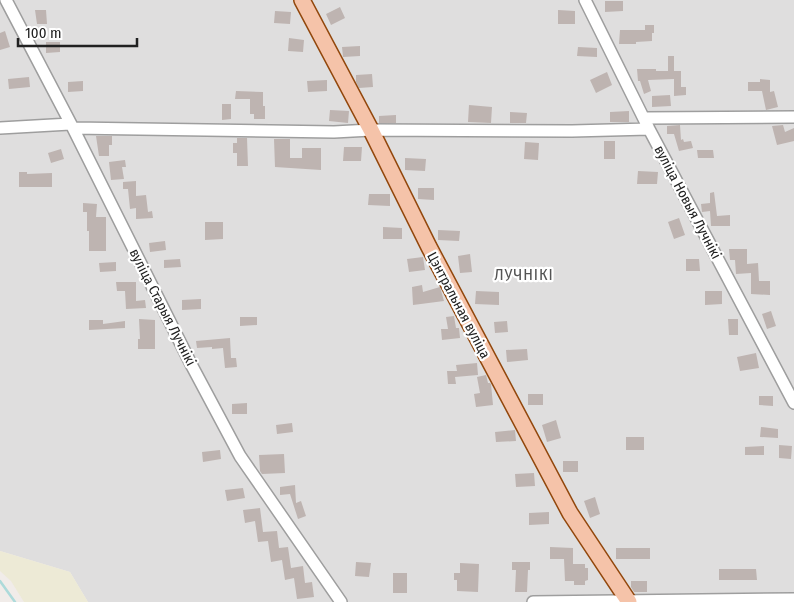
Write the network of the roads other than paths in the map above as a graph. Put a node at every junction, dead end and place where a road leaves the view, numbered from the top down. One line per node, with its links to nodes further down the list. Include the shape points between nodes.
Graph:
1 (6, 0): 6 (street, вуліца Старыя Лучнікі)
2 (302, 0): 8 (main road, Цэнтральная вуліца)
3 (585, 0): 5 (street, вуліца Новыя Лучнікі)
4 (794, 117): 5 (street)
5 (647, 123): 8 (street, via 572,131); 9 (street, вуліца Новыя Лучнікі)
6 (72, 126): 7 (street); 8 (street); 12 (street, вуліца Старыя Лучнікі, via 240,456)
7 (0, 128)
8 (371, 130): 11 (main road, Цэнтральная вуліца, via 429,248 570,513)
9 (794, 403)
10 (794, 599): 11 (street)
11 (629, 601): 13 (street)
12 (341, 602)
13 (533, 602)

